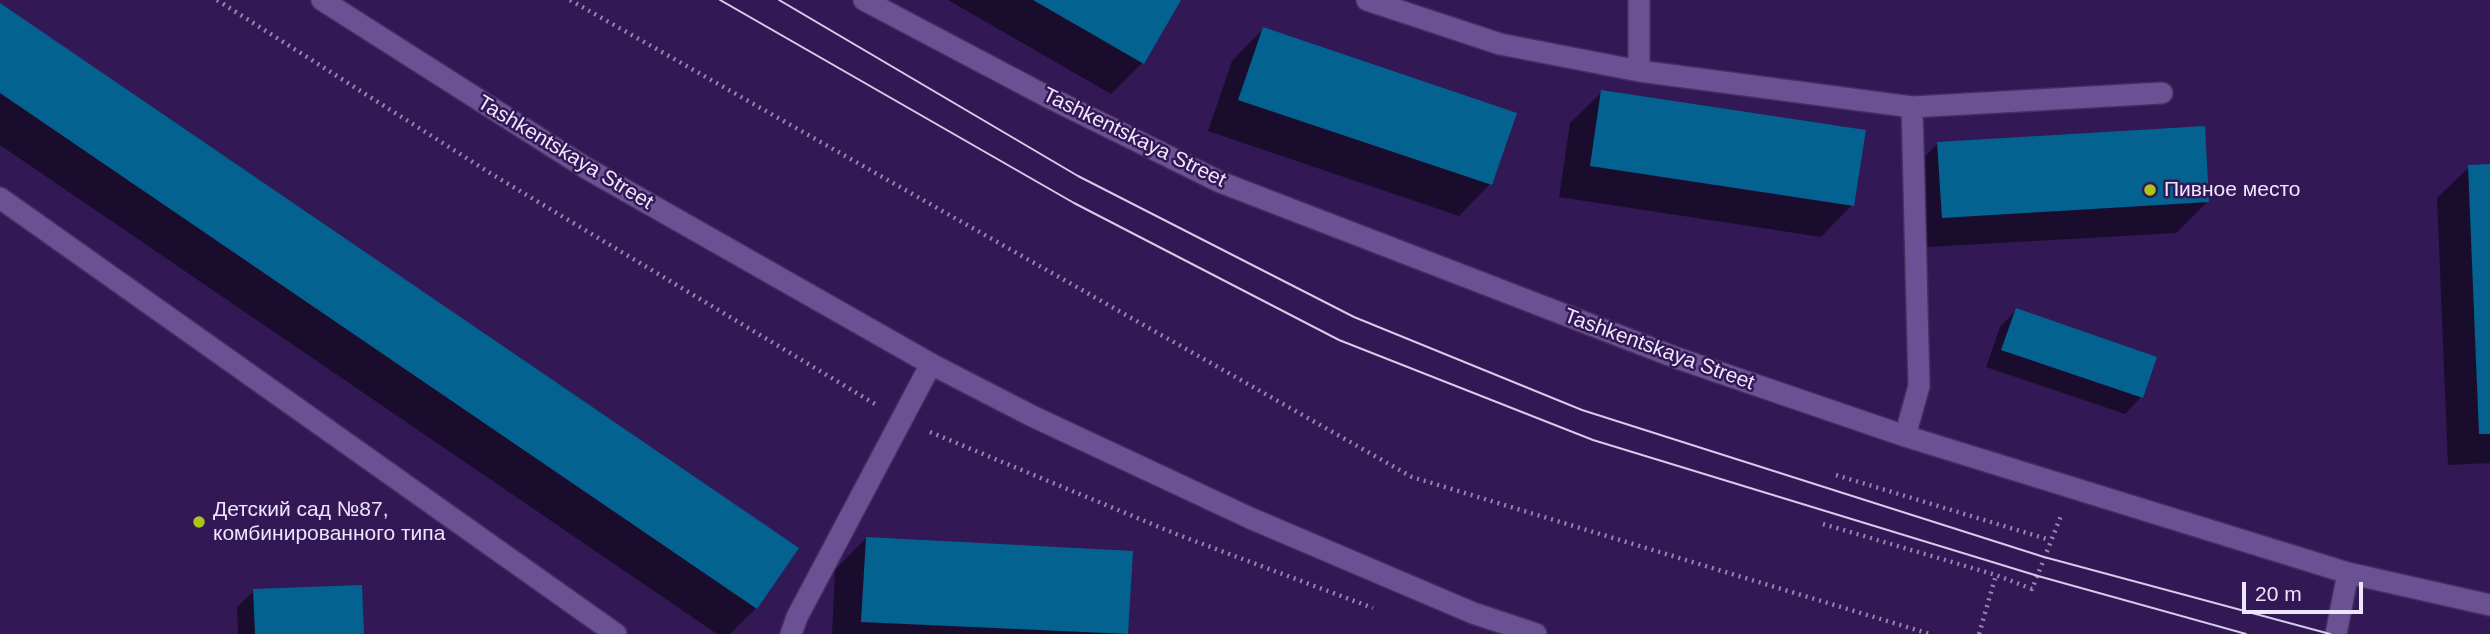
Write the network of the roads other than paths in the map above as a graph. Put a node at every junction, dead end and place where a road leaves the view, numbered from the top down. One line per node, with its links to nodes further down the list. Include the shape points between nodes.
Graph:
1 (323, 0): 9 (main road, Tashkentskaya Street, via 586,168)
2 (864, 0): 10 (main road, Tashkentskaya Street, via 1220,182 1677,358)
3 (1367, 0): 5 (main road, via 1500,44)
4 (1639, 0): 5 (main road)
5 (1639, 71): 7 (main road)
6 (2162, 93): 7 (main road)
7 (1912, 107): 10 (main road, via 1919,386)
8 (0, 198): 13 (main road)
9 (931, 364): 14 (main road); 15 (main road, Tashkentskaya Street, via 1250,518)
10 (1905, 436): 11 (main road, Tashkentskaya Street)
11 (2348, 573): 12 (main road, Tashkentskaya Street); 16 (main road)
12 (2490, 605)
13 (616, 634)
14 (791, 634)
15 (1536, 634)
16 (2336, 634)

